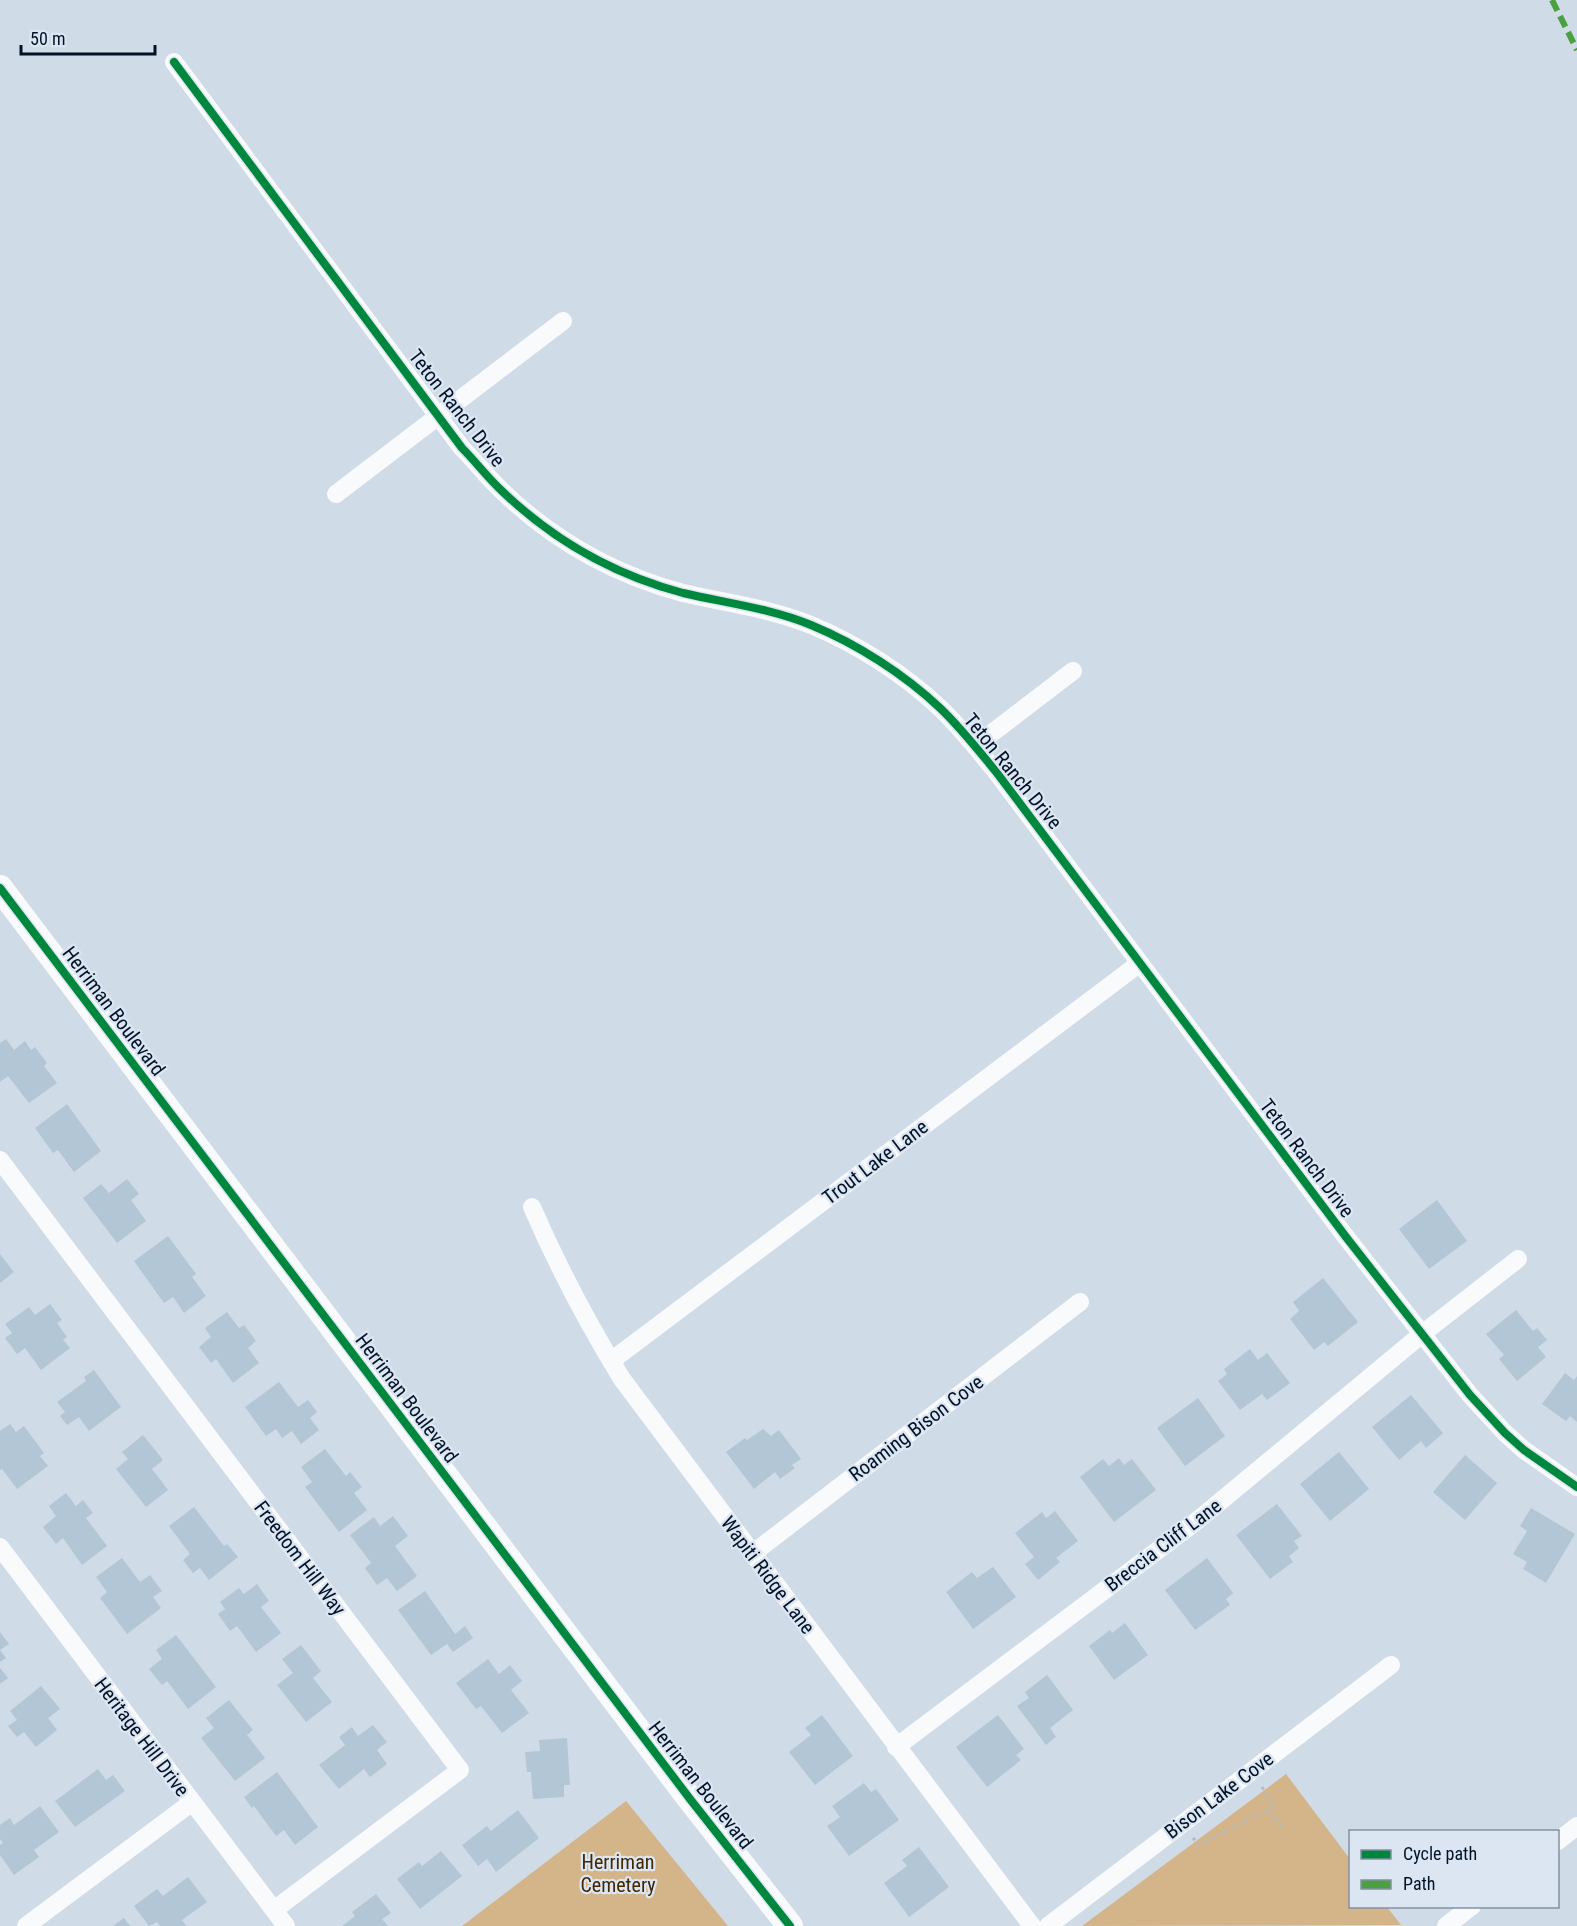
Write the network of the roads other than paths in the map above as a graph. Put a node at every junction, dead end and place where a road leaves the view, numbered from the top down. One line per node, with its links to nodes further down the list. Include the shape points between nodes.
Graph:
1 (174, 62): 3 (street, Teton Ranch Drive)
2 (563, 321): 3 (street)
3 (438, 415): 4 (street); 6 (street, Teton Ranch Drive, via 502,491 580,551 597,561 683,592 766,609 812,626 885,665 918,689)
4 (336, 494)
5 (1073, 671): 6 (street)
6 (975, 746): 8 (street, Teton Ranch Drive)
7 (0, 888): 27 (street, Herriman Boulevard)
8 (1140, 963): 13 (street, Teton Ranch Drive); 14 (street, Trout Lake Lane)
9 (0, 1160): 24 (street, Freedom Hill Way, via 460,1770)
10 (532, 1207): 14 (street, Wapiti Ridge Lane, via 594,1334)
11 (1518, 1259): 13 (street, Breccia Cliff Lane)
12 (1080, 1302): 17 (street, Roaming Bison Cove)
13 (1422, 1334): 15 (street, Teton Ranch Drive, via 1505,1433); 19 (street, Breccia Cliff Lane, via 1216,1506)
14 (611, 1360): 17 (street, Wapiti Ridge Lane)
15 (1577, 1487)
16 (0, 1547): 20 (street, Heritage Hill Drive)
17 (752, 1554): 19 (street, Wapiti Ridge Lane)
18 (1391, 1665): 29 (street, Bison Lake Cove)
19 (896, 1747): 28 (street, Wapiti Ridge Lane)
20 (192, 1803): 24 (street, Heritage Hill Drive); 25 (street)
21 (1577, 1826): 22 (street)
22 (1559, 1840)
23 (1469, 1908): 30 (street)
24 (274, 1910): 26 (street, Heritage Hill Drive)
25 (26, 1926)
26 (286, 1926)
27 (790, 1926)
28 (1032, 1926)
29 (1048, 1926)
30 (1446, 1926)

